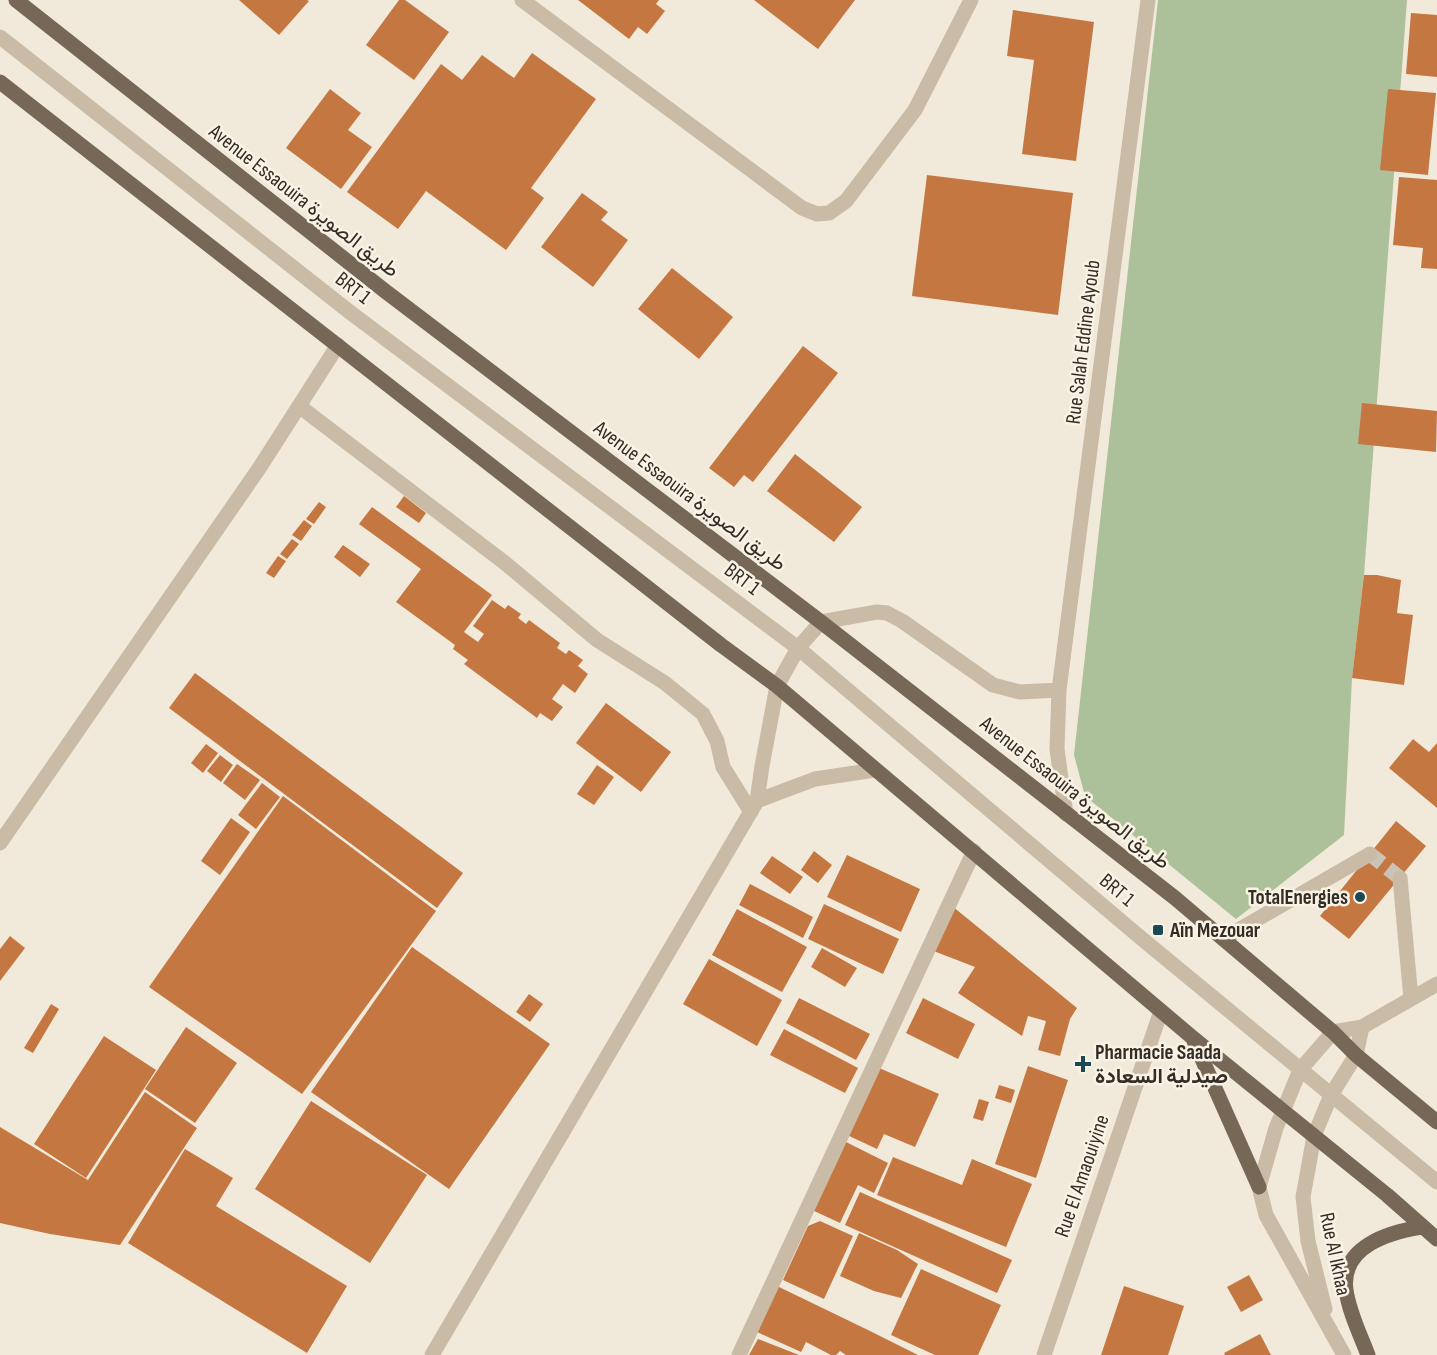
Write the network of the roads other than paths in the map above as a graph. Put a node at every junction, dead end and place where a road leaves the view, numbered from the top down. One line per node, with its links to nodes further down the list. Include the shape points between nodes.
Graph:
1 (16, 0): 9 (main road, Avenue Essaouira طريق الصويرة, via 385,291)
2 (522, 0): 3 (street, via 802,208 817,214 828,213 846,201 915,110)
3 (971, 0)
4 (1148, 0): 12 (street, Rue Salah Eddine Ayoub)
5 (0, 37): 10 (street, BRT 1, via 351,313)
6 (0, 82): 7 (main road)
7 (339, 345): 8 (street); 11 (main road)
8 (299, 406): 14 (street, via 505,563 597,640 665,683 703,714 717,741 723,767); 16 (street)
9 (821, 622): 10 (street); 12 (street, via 887,613 993,685 1020,692); 15 (main road, Avenue Essaouira طريق الصويرة)
10 (798, 648): 11 (street); 28 (street, BRT 1)
11 (777, 686): 13 (main road); 14 (street)
12 (1059, 690): 15 (street, Rue Salah Eddine Ayoub, via 1057,748)
13 (875, 770): 14 (street, via 815,779); 17 (main road)
14 (754, 807): 38 (street)
15 (1066, 814): 20 (main road, Avenue Essaouira طريق الصويرة)
16 (0, 843)
17 (974, 851): 23 (main road); 39 (street)
18 (1370, 854): 20 (street)
19 (1400, 878): 22 (street)
20 (1223, 939): 25 (main road, Avenue Essaouira طريق الصويرة)
21 (1437, 984): 22 (street)
22 (1411, 999): 24 (street)
23 (1161, 1011): 26 (main road); 40 (street, Rue El Amaouiyine)
24 (1362, 1027): 25 (street); 27 (street, Rue Al Ikhaa)
25 (1333, 1032): 27 (main road, Avenue Essaouira طريق الصويرة); 28 (street)
26 (1193, 1038): 30 (main road); 34 (main road)
27 (1356, 1055): 29 (street, Rue Al Ikhaa); 31 (main road)
28 (1300, 1070): 29 (street, BRT 1); 30 (street)
29 (1331, 1095): 32 (street, Rue Al Ikhaa); 33 (street, BRT 1)
30 (1283, 1110): 32 (main road); 34 (street)
31 (1437, 1122)
32 (1314, 1136): 35 (main road); 37 (street, Rue Al Ikhaa, via 1303,1197 1308,1241)
33 (1437, 1182)
34 (1259, 1187): 37 (street, Rue Al Ikhaa, via 1266,1215)
35 (1422, 1227): 36 (main road); 42 (main road, via 1378,1237 1361,1250 1349,1267 1345,1287)
36 (1437, 1239)
37 (1330, 1328): 41 (street, Rue Al Ikhaa)
38 (432, 1355)
39 (739, 1355)
40 (1044, 1355)
41 (1344, 1355)
42 (1368, 1355)

